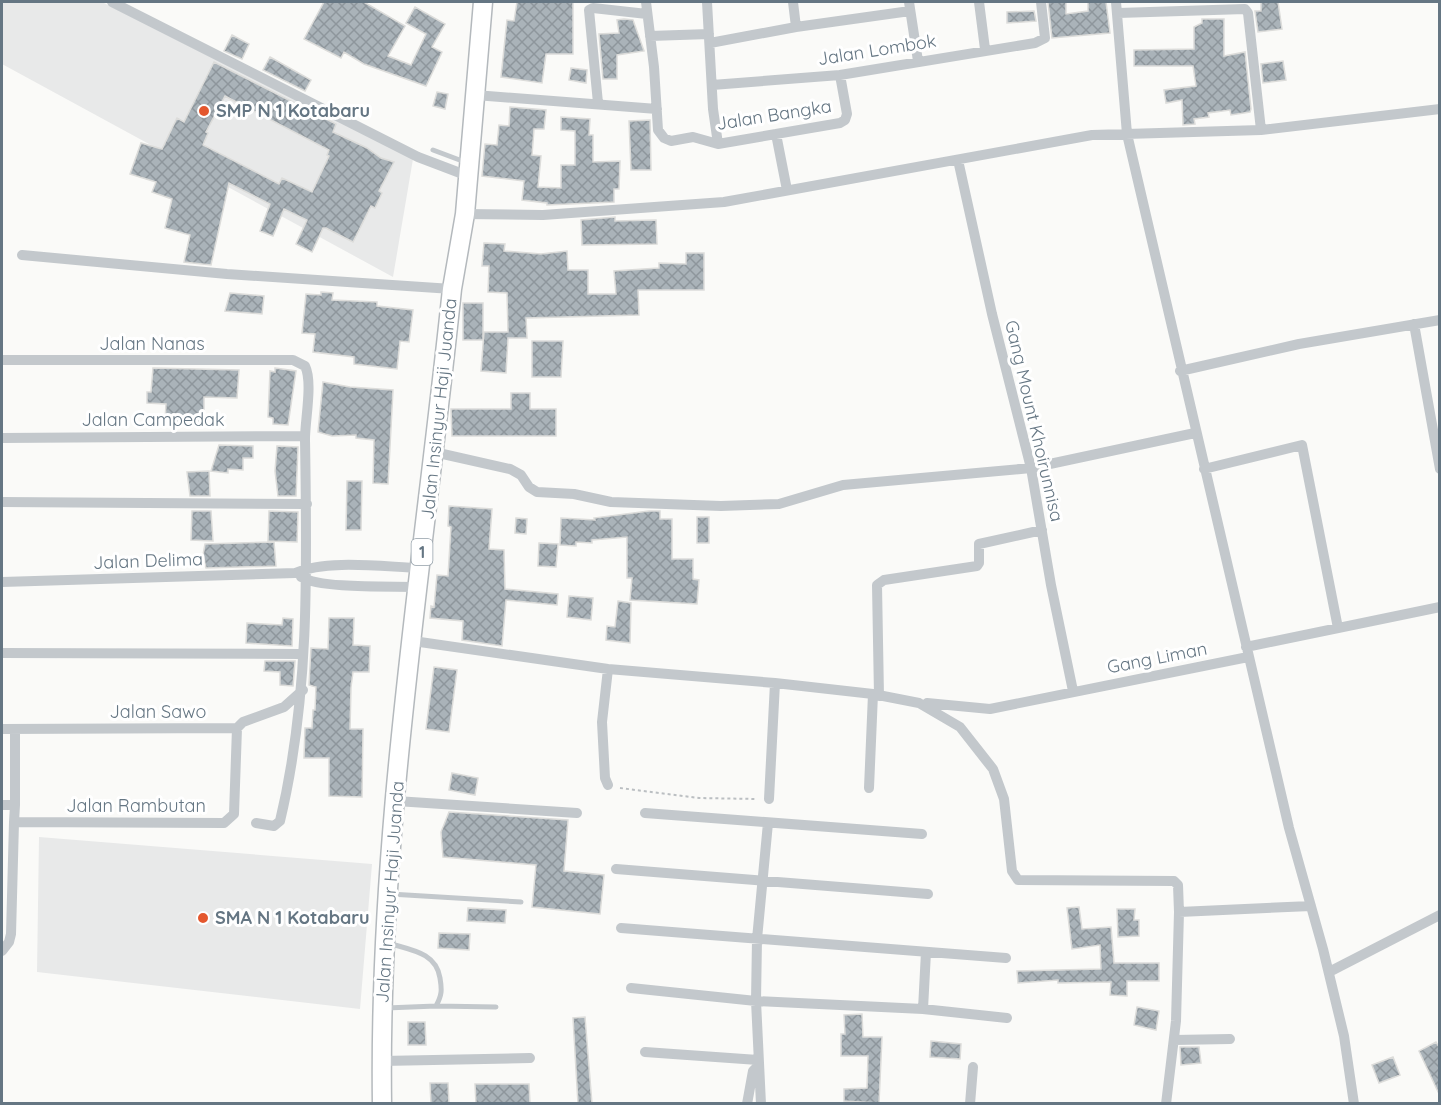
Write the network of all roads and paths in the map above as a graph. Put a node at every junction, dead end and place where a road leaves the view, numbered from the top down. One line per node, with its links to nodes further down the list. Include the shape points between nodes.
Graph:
1 (112, 2): 29 (street, via 417,157)
2 (483, 2): 19 (highway, Jalan Insinyur Haji Juanda / 1)
3 (646, 2): 10 (street)
4 (707, 2): 14 (street)
5 (793, 2): 12 (street)
6 (979, 2): 15 (street)
7 (1041, 2): 15 (street, Jalan Lombok, via 1044,38 1035,43)
8 (1116, 2): 11 (street)
9 (910, 6): 12 (street); 16 (street)
10 (647, 14): 13 (street); 20 (street, via 590,10)
11 (1118, 14): 23 (street, via 1245,9); 25 (street)
12 (796, 27): 14 (street)
13 (650, 36): 14 (street); 21 (street)
14 (709, 38): 18 (street)
15 (986, 49): 16 (street, Jalan Lombok)
16 (918, 61): 17 (street, Jalan Lombok)
17 (840, 75): 18 (street, Jalan Lombok); 24 (street, Jalan Bangka, via 845,120)
18 (712, 85): 26 (street)
19 (475, 95): 20 (street); 29 (highway, Jalan Insinyur Haji Juanda / 1)
20 (598, 103): 21 (street)
21 (657, 109): 26 (street, Jalan Bangka, via 658,130 664,138 671,141 693,137)
22 (1440, 109): 23 (street)
23 (1261, 130): 25 (street)
24 (776, 134): 26 (street, Jalan Bangka); 30 (street)
25 (1126, 134): 28 (street, via 1057,140); 37 (street)
26 (718, 144)
27 (433, 150): 29 (lane)
28 (958, 160): 30 (street); 44 (street, Gang Mount Khoirunnisa)
29 (469, 170): 31 (highway, Jalan Insinyur Haji Juanda / 1)
30 (787, 190): 31 (street, via 724,202 543,215)
31 (465, 214): 33 (highway, Jalan Insinyur Haji Juanda / 1)
32 (22, 255): 33 (street)
33 (452, 289): 43 (highway, Jalan Insinyur Haji Juanda / 1)
34 (1440, 320): 35 (street)
35 (1413, 324): 37 (street); 39 (street)
36 (2, 360): 41 (street, Jalan Nanas, via 302,362 308,377)
37 (1180, 371): 40 (street)
38 (1440, 390): 39 (street)
39 (1428, 392): 46 (street)
40 (1195, 433): 44 (street); 45 (street)
41 (305, 436): 42 (street, Jalan Campedak); 48 (street)
42 (2, 438)
43 (435, 452): 44 (street, via 510,469 537,492 611,502 688,506 779,504 843,485); 50 (highway, Jalan Insinyur Haji Juanda / 1)
44 (1031, 468): 49 (street, Gang Mount Khoirunnisa)
45 (1204, 469): 55 (street, via 1302,445); 57 (street)
46 (1440, 469)
47 (2, 502): 48 (street)
48 (307, 504): 51 (street)
49 (1042, 530): 63 (street, Gang Mount Khoirunnisa); 64 (street, via 979,544 977,566 880,582 876,591)
50 (421, 568): 51 (street, Jalan Delima, via 333,566); 53 (highway, Jalan Insinyur Haji Juanda / 1)
51 (306, 574): 52 (street, Jalan Delima); 53 (street, via 338,584); 59 (street)
52 (2, 582)
53 (418, 588): 56 (highway, Jalan Insinyur Haji Juanda / 1)
54 (1440, 607): 55 (street, Gang Liman)
55 (1338, 628): 57 (street, Gang Liman)
56 (413, 641): 60 (street, Gang Liman); 72 (highway, Jalan Insinyur Haji Juanda / 1)
57 (1247, 652): 63 (street, Gang Liman); 87 (street)
58 (2, 653): 59 (street)
59 (302, 654): 62 (street)
60 (608, 669): 61 (street, Gang Liman); 69 (street, via 602,723)
61 (775, 683): 64 (street, Gang Liman); 71 (street)
62 (303, 690): 66 (street, Jalan Sawo, via 284,707 243,722); 78 (street, via 280,821 274,826)
63 (1073, 691): 65 (street, Gang Liman, via 990,709)
64 (876, 695): 65 (street, Gang Liman); 70 (street)
65 (920, 703): 88 (street, via 960,727 993,770 1004,799 1012,871 1018,880 1174,881 1178,885)
66 (237, 728): 68 (street, Jalan Sawo); 77 (street, Jalan Rambutan, via 234,814 224,823)
67 (2, 729): 68 (street, Jalan Sawo)
68 (15, 729): 74 (street)
69 (608, 785): 71 (path, via 699,798)
70 (869, 788)
71 (769, 799)
72 (396, 801): 75 (street); 84 (highway, Jalan Insinyur Haji Juanda / 1)
73 (2, 805): 74 (street)
74 (15, 805): 77 (street)
75 (577, 813)
76 (645, 813): 79 (street)
77 (14, 822): 82 (street)
78 (256, 823)
79 (768, 823): 80 (street); 83 (street)
80 (922, 834)
81 (616, 869): 83 (street)
82 (6, 879): 93 (street, via 11,934)
83 (763, 879): 85 (street); 91 (street)
84 (388, 894): 86 (lane); 92 (highway, Jalan Insinyur Haji Juanda / 1)
85 (928, 894)
86 (521, 902)
87 (1311, 906): 88 (street); 96 (street)
88 (1179, 912): 105 (street)
89 (1440, 915): 96 (street)
90 (621, 928): 91 (street)
91 (757, 939): 94 (street); 98 (street)
92 (384, 942): 99 (lane, via 429,957 438,967 442,994); 101 (highway, Jalan Insinyur Haji Juanda / 1)
93 (2, 951)
94 (926, 952): 95 (street); 102 (street)
95 (1006, 958)
96 (1329, 972): 116 (street)
97 (631, 988): 98 (street)
98 (756, 1001): 102 (street); 109 (street)
99 (436, 1006): 100 (lane); 101 (lane)
100 (496, 1007)
101 (382, 1009): 108 (highway, Jalan Insinyur Haji Juanda / 1)
102 (923, 1009): 103 (street)
103 (1007, 1018)
104 (1230, 1039): 105 (street)
105 (1173, 1040): 115 (street)
106 (645, 1052): 109 (street)
107 (530, 1058): 108 (street)
108 (381, 1061): 111 (highway, Jalan Insinyur Haji Juanda / 1)
109 (759, 1062): 112 (street, via 753,1071); 113 (street)
110 (973, 1067): 114 (street)
111 (382, 1104)
112 (747, 1104)
113 (761, 1104)
114 (970, 1104)
115 (1166, 1104)
116 (1354, 1104)

